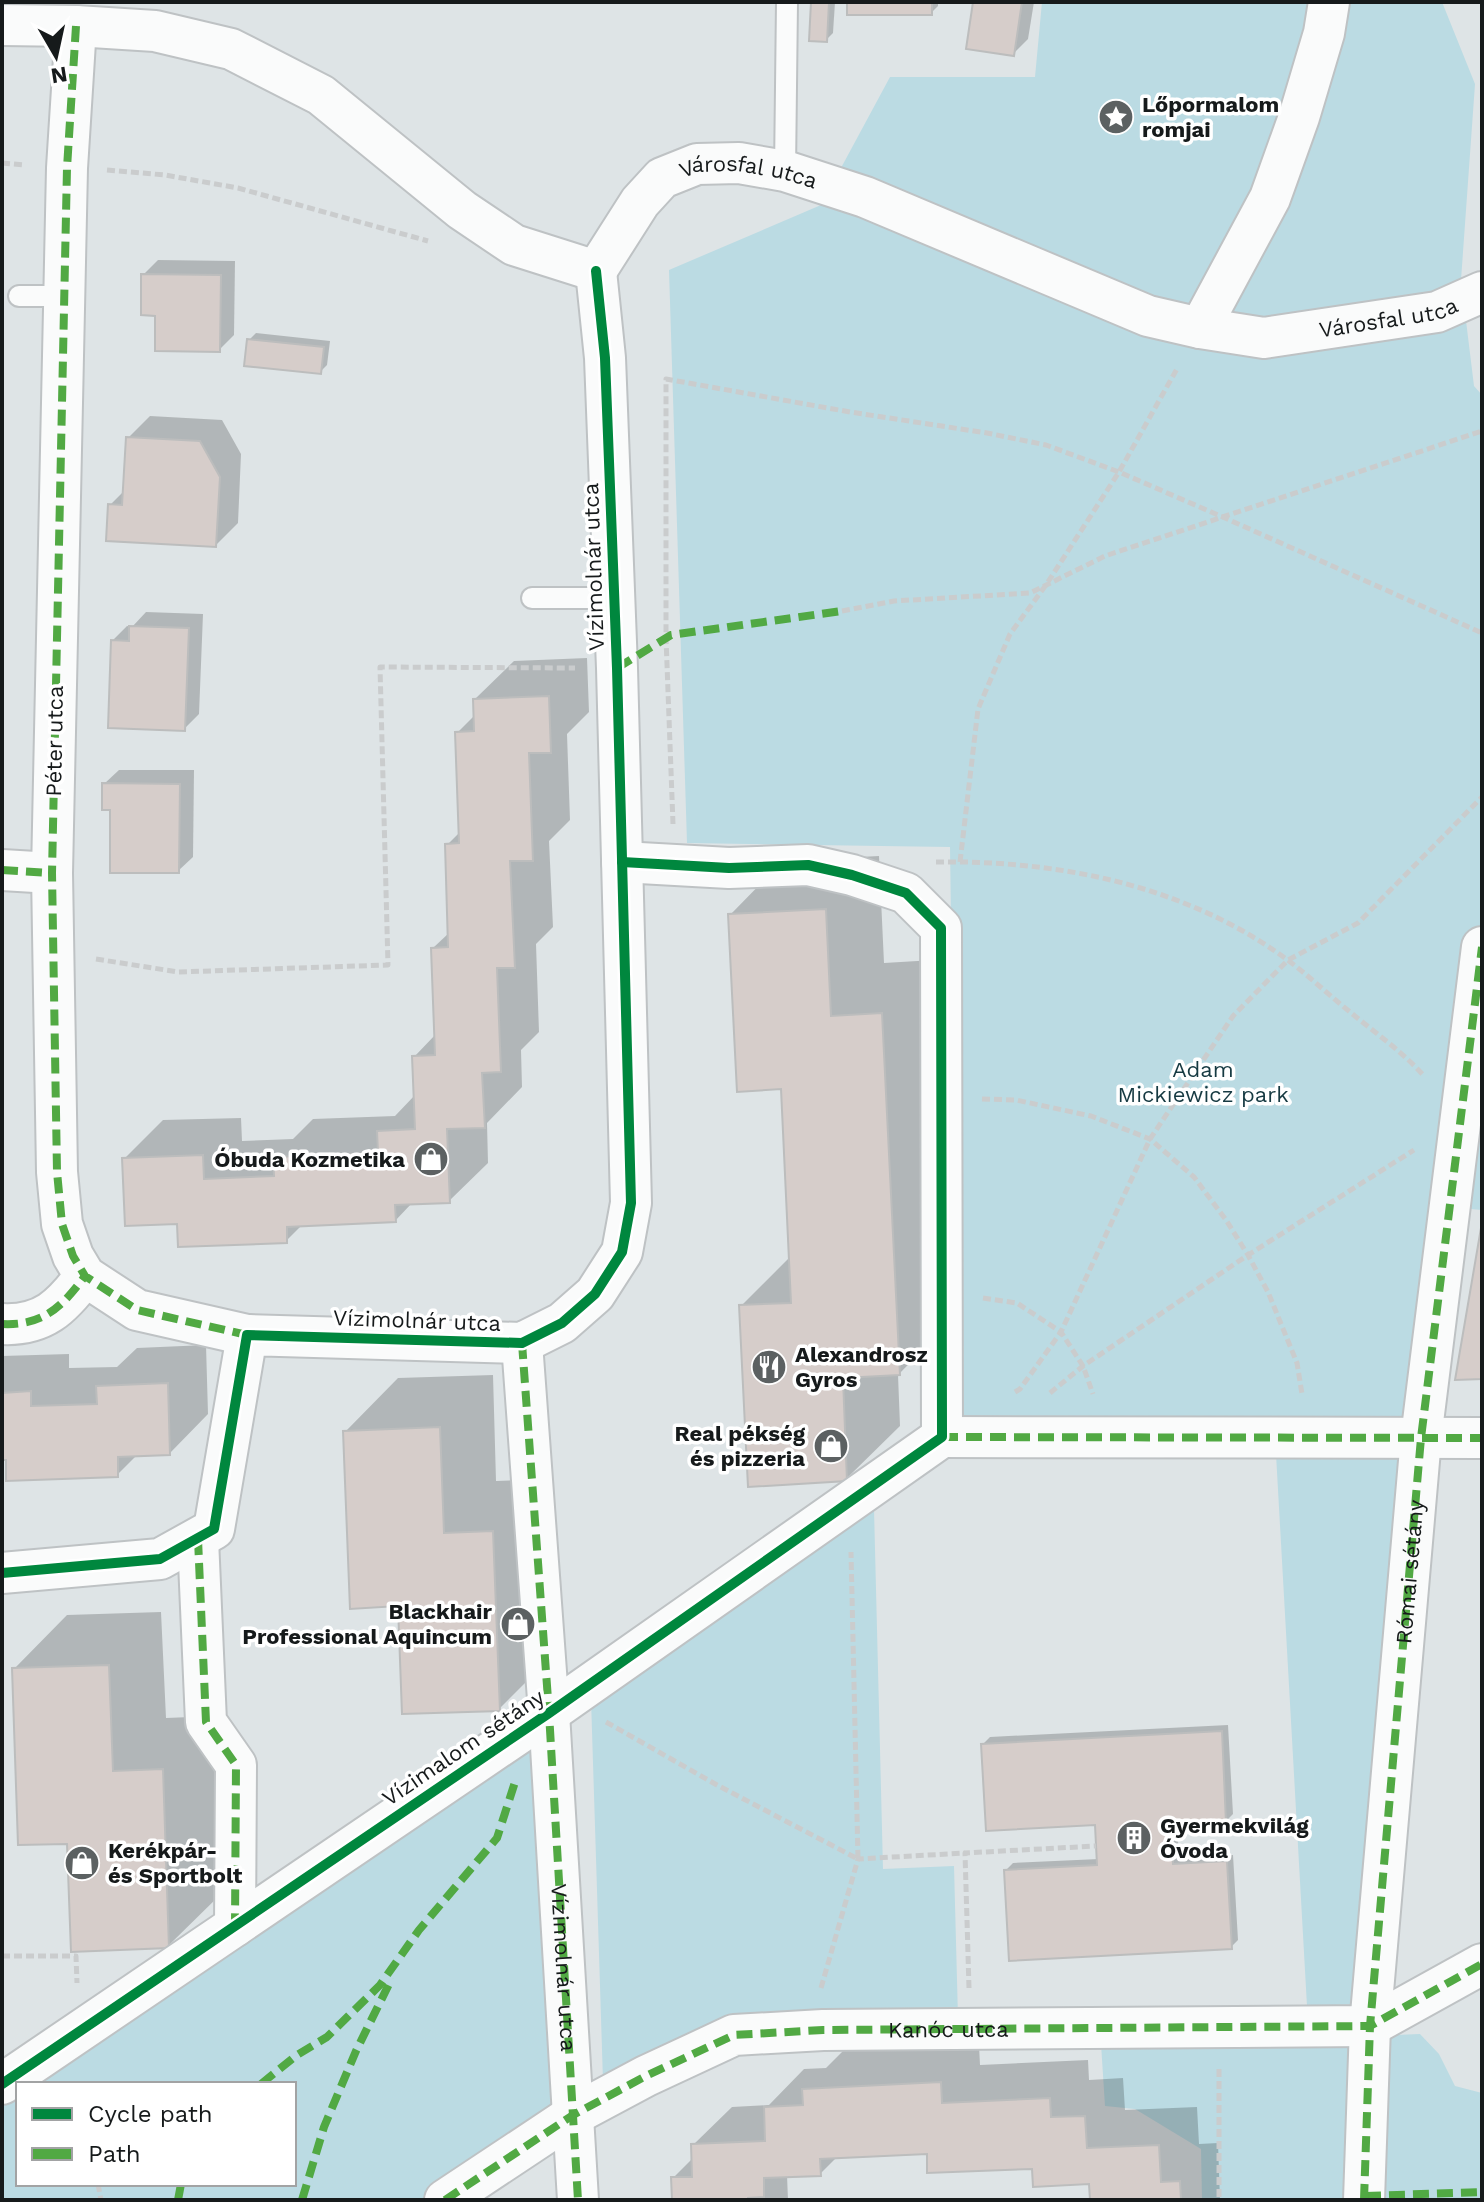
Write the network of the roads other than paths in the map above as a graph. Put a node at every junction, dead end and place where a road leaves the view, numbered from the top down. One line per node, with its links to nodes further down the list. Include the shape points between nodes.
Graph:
1 (787, 2): 5 (lane)
2 (1329, 2): 10 (street, via 1299,117 1270,198)
3 (2, 25): 4 (street)
4 (76, 26): 6 (street, via 155,31 231,49 321,95 462,210 514,245); 9 (street, Péter utca)
5 (785, 171): 6 (street, Városfal utca, via 739,163 697,164 662,178 640,202); 10 (street, Városfal utca, via 865,197 1148,316)
6 (596, 271): 12 (street, Vízimolnár utca, via 605,358)
7 (1482, 292): 10 (street, Városfal utca, via 1437,312 1264,338)
8 (19, 296): 9 (lane)
9 (64, 296): 15 (street, Péter utca)
10 (1200, 328)
11 (532, 598): 12 (lane)
12 (614, 598): 13 (street, Vízimolnár utca)
13 (622, 862): 20 (street, Vízimolnár utca, via 631,1203 622,1252 595,1294 562,1323); 21 (street, via 729,868 808,865 906,893 941,928)
14 (2, 870): 15 (street)
15 (52, 873): 17 (street, Péter utca, via 57,1172 62,1224)
16 (1482, 947): 22 (street, Római sétány)
17 (85, 1276): 18 (street, via 52,1314 20,1325); 19 (street, via 137,1310)
18 (2, 1324)
19 (247, 1335): 20 (street, Vízimolnár utca); 24 (street, via 214,1529)
20 (522, 1343): 26 (street, Vízimolnár utca)
21 (942, 1437): 22 (street); 26 (street, Vízimalom sétány)
22 (1421, 1438): 23 (street); 29 (street, Római sétány)
23 (1482, 1438)
24 (198, 1539): 25 (street, via 160,1559); 27 (street, via 206,1722 236,1765)
25 (2, 1573)
26 (558, 1706): 27 (street, Vízimalom sétány); 31 (street, Vízimolnár utca)
27 (235, 1926): 30 (street, Vízimalom sétány)
28 (1482, 1964): 29 (street, Kanóc utca)
29 (1370, 2026): 31 (street, Kanóc utca, via 734,2035); 34 (street, Római sétány)
30 (2, 2084)
31 (573, 2115): 32 (street, Kanóc utca); 33 (street, Vízimolnár utca)
32 (445, 2200)
33 (578, 2200)
34 (1364, 2200)

